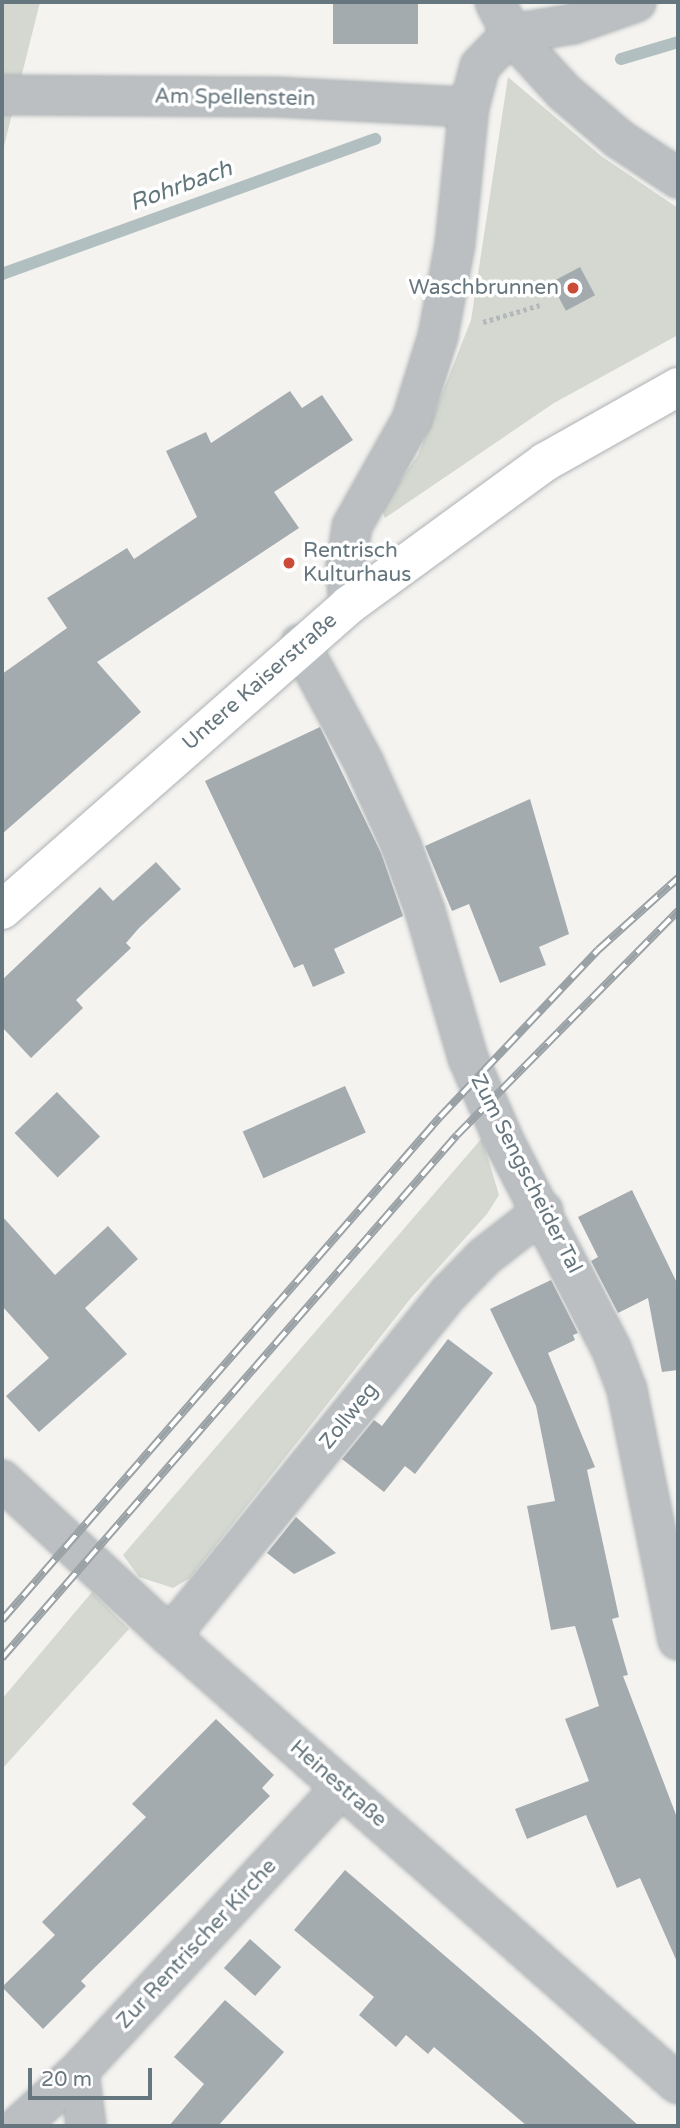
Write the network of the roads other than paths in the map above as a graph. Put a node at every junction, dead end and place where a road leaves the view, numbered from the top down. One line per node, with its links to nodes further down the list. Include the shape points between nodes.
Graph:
1 (636, 2): 2 (street, via 573,24)
2 (503, 18): 4 (street, via 480,66); 5 (street, via 565,92 619,139)
3 (2, 95): 4 (street, Am Spellenstein, via 276,97)
4 (468, 107): 7 (street, via 455,244 439,336 412,419 352,526 346,566)
5 (678, 178)
6 (678, 387): 7 (main road, Untere Kaiserstraße, via 545,462)
7 (349, 605): 8 (main road, Untere Kaiserstraße)
8 (300, 644): 9 (main road, Untere Kaiserstraße); 10 (street, Zum Sengscheider Tal, via 364,763 401,845 435,941 468,1058 505,1143)
9 (2, 910)
10 (543, 1211): 12 (street, Zollweg, via 484,1257 449,1293); 13 (street, Zum Sengscheider Tal, via 611,1348 626,1390)
11 (2, 1480): 12 (street, Heinestraße)
12 (170, 1636): 14 (street, Heinestraße)
13 (678, 1640)
14 (341, 1788): 15 (street, Zur Rentrischer Kirche); 16 (street, Heinestraße)
15 (79, 2071): 17 (street, Zur Rentrischer Kirche); 18 (street)
16 (678, 2084)
17 (19, 2126)
18 (86, 2126)

